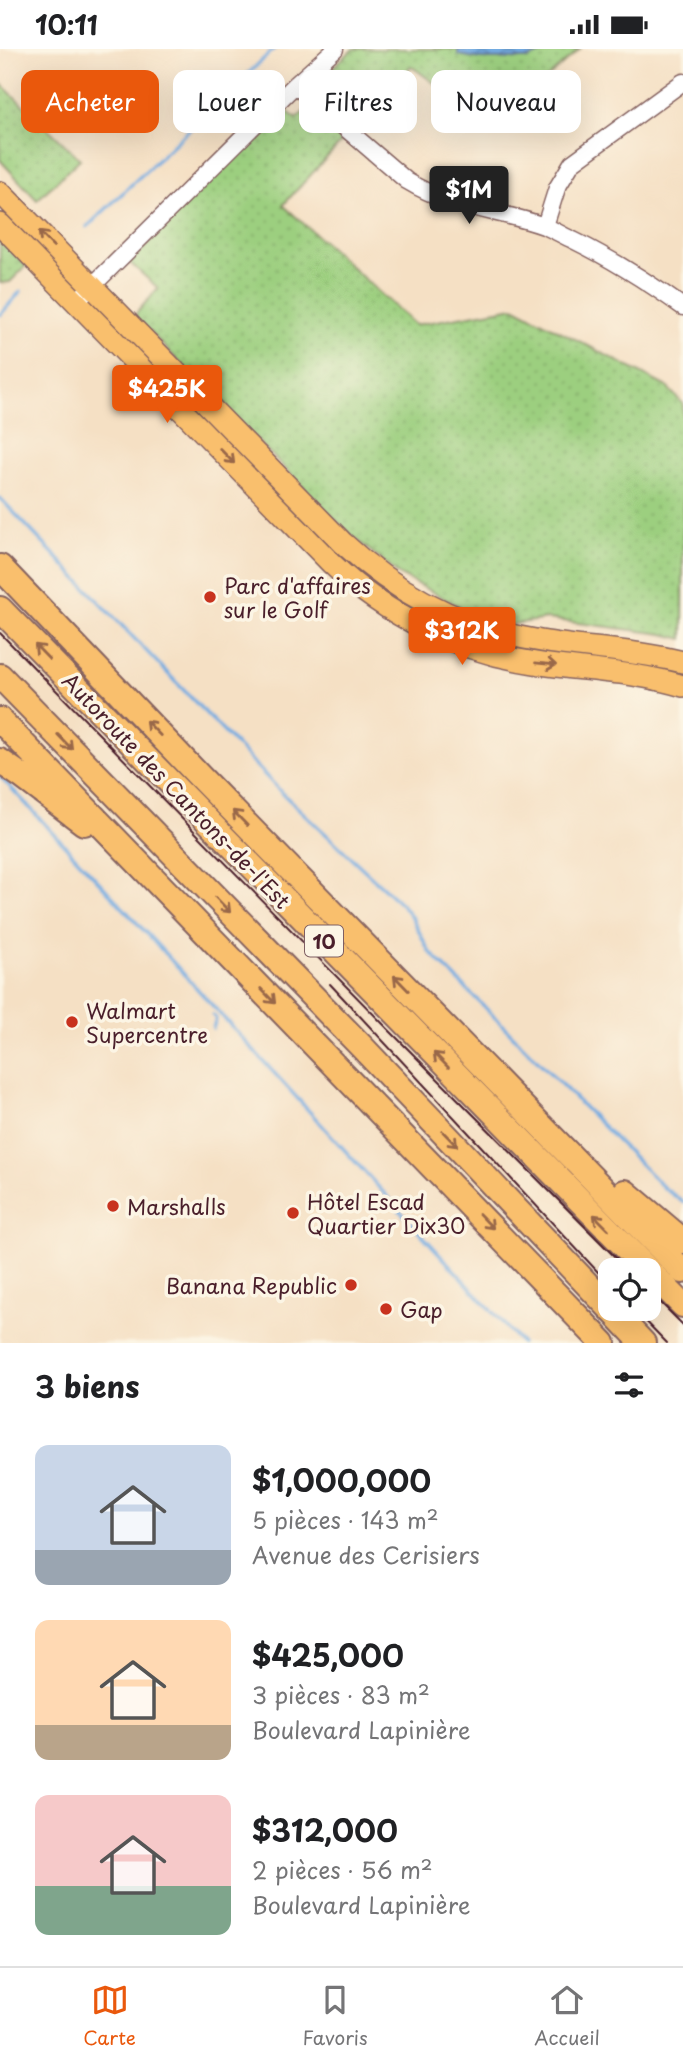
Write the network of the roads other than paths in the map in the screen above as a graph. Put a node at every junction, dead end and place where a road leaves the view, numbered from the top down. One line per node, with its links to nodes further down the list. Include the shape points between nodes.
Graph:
1 (335, 49): 2 (street)
2 (295, 85): 6 (street, via 428,194); 7 (street)
3 (682, 85): 6 (street, via 572,163 557,188)
4 (0, 192): 7 (main road, one-way to 4)
5 (0, 224): 8 (main road)
6 (545, 226): 9 (street)
7 (92, 286): 8 (street); 12 (main road, via 343,543 400,588 449,615 506,635)
8 (77, 302): 14 (main road, one-way to 14, via 337,568 394,611 453,641 506,658 636,674)
9 (683, 307)
10 (0, 567): 18 (highway, one-way to 10)
11 (0, 609): 20 (highway, Autoroute des Cantons-de-l'Est / 10, one-way to 11)
12 (683, 662)
13 (0, 676): 25 (highway, 10, one-way to 25)
14 (683, 686)
15 (0, 720): 17 (highway)
16 (0, 761): 17 (highway)
17 (135, 859): 24 (highway, one-way to 24)
18 (534, 1119): 19 (highway); 21 (highway)
19 (683, 1241)
20 (636, 1258)
21 (683, 1271)
22 (661, 1283): 23 (highway, Autoroute des Cantons-de-l'Est / 10)
23 (683, 1305)
24 (603, 1343)
25 (643, 1343)

